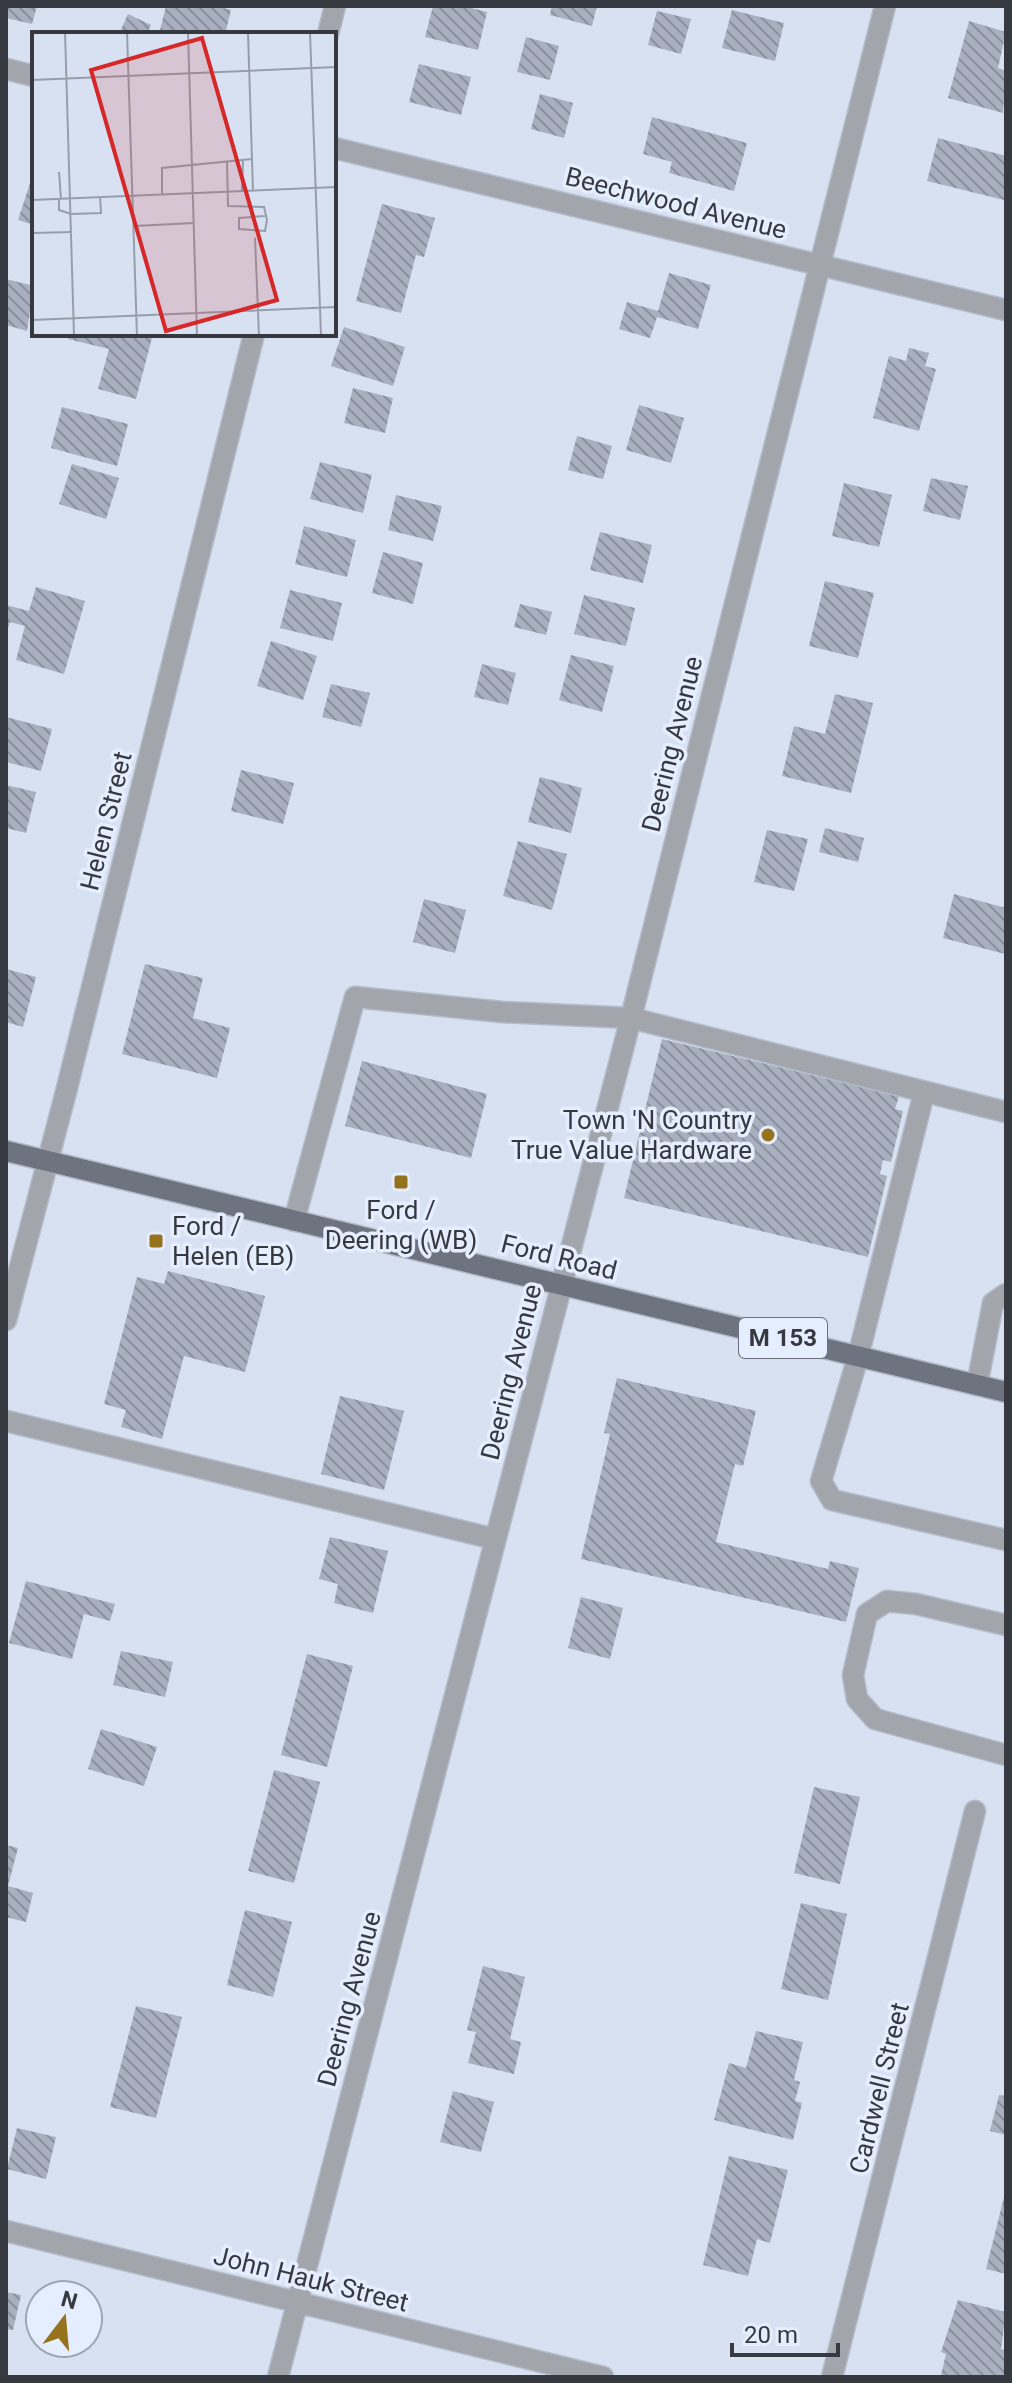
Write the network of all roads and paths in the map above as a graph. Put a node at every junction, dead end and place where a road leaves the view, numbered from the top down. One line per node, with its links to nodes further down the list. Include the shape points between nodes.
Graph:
1 (335, 6): 3 (street)
2 (885, 6): 7 (street, Deering Avenue)
3 (328, 32)
4 (6, 69): 5 (street)
5 (32, 76)
6 (336, 148): 7 (street, Beechwood Avenue)
7 (819, 264): 8 (street, Beechwood Avenue); 10 (street, Deering Avenue)
8 (1006, 310)
9 (254, 336): 14 (street, Helen Street)
10 (631, 1018): 11 (street); 15 (street, via 355,997); 16 (street, Deering Avenue)
11 (924, 1093): 12 (street); 19 (street)
12 (1006, 1112)
13 (6, 1151): 14 (main road, Ford Road / M 153)
14 (48, 1161): 15 (main road, Ford Road / M 153); 18 (street, Helen Street)
15 (294, 1221): 16 (main road, Ford Road / M 153)
16 (560, 1283): 19 (main road, Ford Road / M 153); 23 (street, Deering Avenue)
17 (1006, 1294): 20 (street, via 993,1303)
18 (6, 1320)
19 (858, 1357): 20 (main road, Ford Road / M 153); 24 (street, via 821,1481 832,1500)
20 (977, 1385): 21 (main road, Ford Road / M 153)
21 (1006, 1392)
22 (6, 1421): 23 (street)
23 (495, 1539): 29 (street, Deering Avenue)
24 (1006, 1540)
25 (1006, 1625): 26 (street, via 887,1601 867,1614 853,1675 857,1699 875,1719)
26 (1006, 1755)
27 (975, 1811): 32 (street, Cardwell Street)
28 (6, 2231): 29 (street, John Hauk Street)
29 (297, 2303): 30 (street, Deering Avenue); 31 (street, John Hauk Street)
30 (278, 2377)
31 (603, 2377)
32 (832, 2377)

